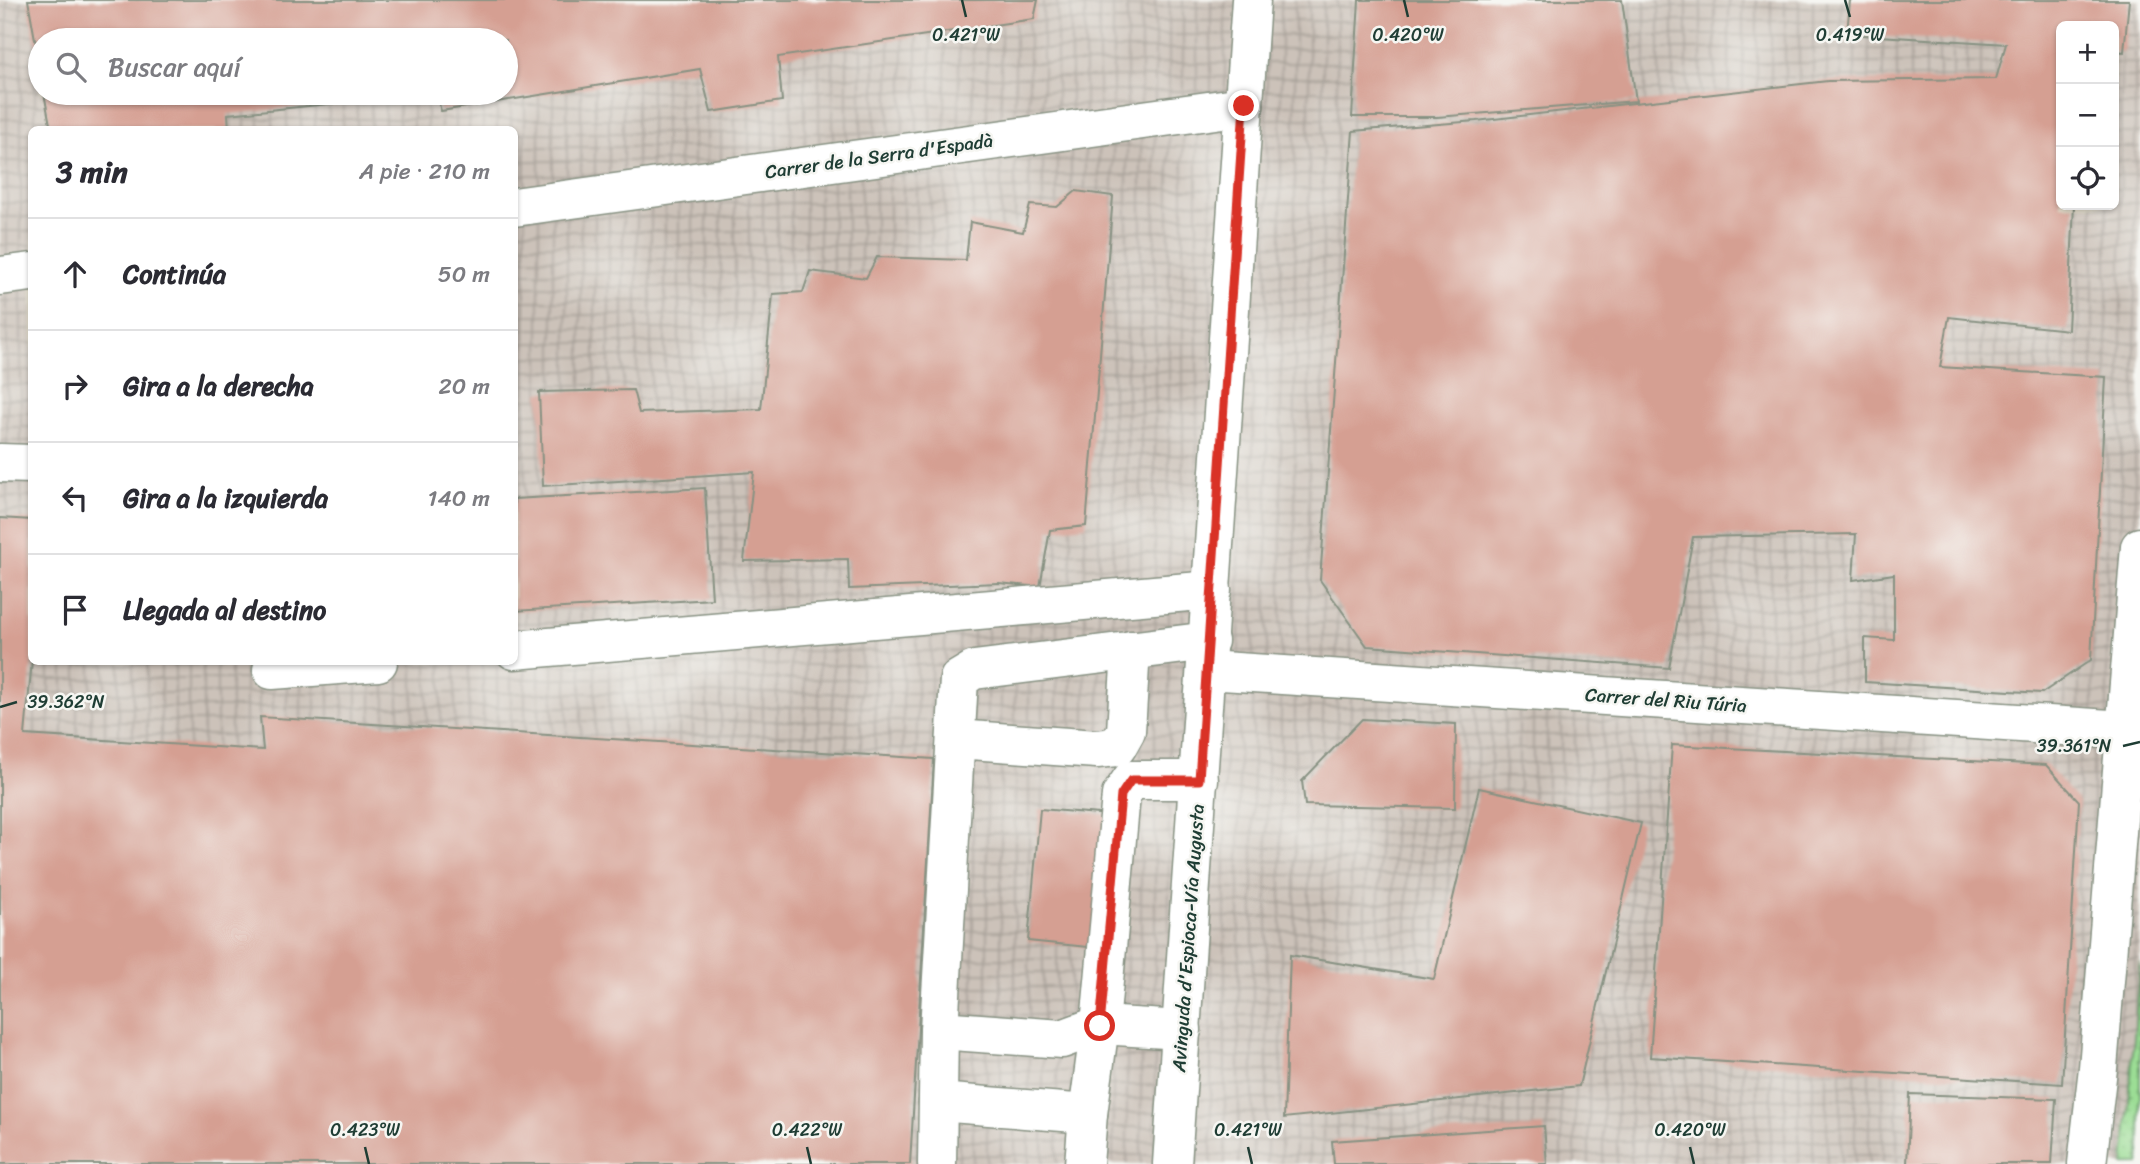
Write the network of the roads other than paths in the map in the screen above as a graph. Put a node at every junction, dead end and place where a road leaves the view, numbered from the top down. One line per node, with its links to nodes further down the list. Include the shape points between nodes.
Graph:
1 (1251, 0): 2 (street, Avinguda d'Espioca-Vía Augusta)
2 (1244, 106): 3 (street, Carrer de la Serra d'Espadà); 9 (street, Avinguda d'Espioca-Vía Augusta)
3 (518, 206)
4 (28, 272): 5 (street)
5 (0, 276)
6 (0, 463): 7 (street)
7 (28, 464)
8 (2140, 547): 15 (street)
9 (1212, 590): 10 (street); 12 (street, Avinguda d'Espioca-Vía Augusta)
10 (518, 650)
11 (1131, 650): 12 (street, Carrer del Riu Túria); 16 (street, Carrer del Riu Túria, via 974,670 959,680); 16 (street, via 1126,731 1117,747)
12 (1208, 655): 15 (street, Carrer del Riu Túria); 17 (street, Avinguda d'Espioca-Vía Augusta)
13 (338, 665): 14 (street)
14 (272, 670)
15 (2126, 730): 26 (street)
16 (956, 739): 19 (street)
17 (1199, 780): 18 (street, via 1131,780 1121,795); 20 (street, Avinguda d'Espioca-Vía Augusta)
18 (1100, 1026): 19 (street, via 1062,1039); 20 (street); 22 (street)
19 (939, 1030): 21 (street)
20 (1182, 1030): 25 (street, Avinguda d'Espioca-Vía Augusta)
21 (938, 1102): 22 (street); 23 (street)
22 (1088, 1114): 24 (street)
23 (937, 1164)
24 (1084, 1164)
25 (1172, 1164)
26 (2087, 1164)

